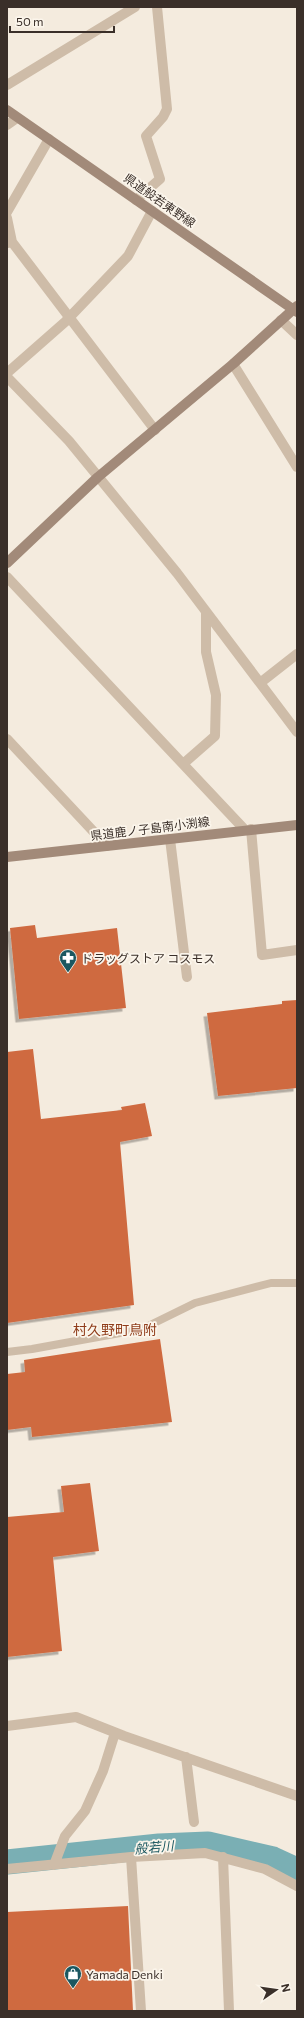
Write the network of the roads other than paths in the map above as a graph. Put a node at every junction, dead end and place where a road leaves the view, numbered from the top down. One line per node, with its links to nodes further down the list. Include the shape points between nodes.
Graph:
1 (135, 7): 3 (street)
2 (157, 7): 8 (street, via 167,109 146,136 160,179)
3 (7, 84)
4 (7, 110): 5 (main road, 県道般若東野線)
5 (18, 118): 6 (street); 7 (main road, 県道般若東野線)
6 (7, 125)
7 (49, 140): 8 (main road, 県道般若東野線); 10 (street)
8 (136, 200): 9 (main road, 県道般若東野線)
9 (152, 211): 13 (main road, 県道般若東野線); 14 (street, via 128,256)
10 (7, 212)
11 (7, 218): 12 (street)
12 (10, 242): 14 (street)
13 (296, 309): 15 (main road)
14 (69, 318): 18 (street); 20 (street)
15 (281, 320): 16 (street); 17 (main road)
16 (297, 335)
17 (233, 364): 20 (main road); 21 (street)
18 (7, 373)
19 (7, 376): 22 (street, via 69,441)
20 (155, 430): 22 (main road)
21 (297, 467)
22 (98, 478): 23 (main road); 25 (street)
23 (7, 563)
24 (7, 578): 30 (street)
25 (206, 612): 27 (street); 30 (street, via 206,652 216,696 214,736)
26 (297, 654): 27 (street)
27 (260, 683): 28 (street)
28 (297, 732)
29 (7, 738): 34 (street)
30 (183, 764): 32 (street)
31 (297, 825): 32 (main road, 県道鹿ノ子島南小渕線)
32 (248, 830): 33 (main road, 県道鹿ノ子島南小渕線); 36 (street, via 262,955)
33 (170, 839): 34 (main road, 県道鹿ノ子島南小渕線); 37 (street)
34 (107, 846): 35 (main road, 県道鹿ノ子島南小渕線)
35 (7, 857)
36 (297, 950)
37 (187, 977)
38 (297, 1283): 39 (lane, via 271,1282 195,1303 142,1329)
39 (7, 1352)
40 (7, 1726): 41 (street, via 76,1717)
41 (115, 1733): 42 (street); 47 (street, via 103,1771 85,1811 65,1836)
42 (186, 1757): 43 (street); 44 (street)
43 (297, 1796)
44 (194, 1822)
45 (223, 1856): 46 (street, via 205,1853); 49 (street, via 265,1869); 51 (street)
46 (130, 1857): 47 (street); 50 (street)
47 (54, 1865): 48 (street)
48 (7, 1869)
49 (297, 1886)
50 (141, 2011)
51 (229, 2011)

